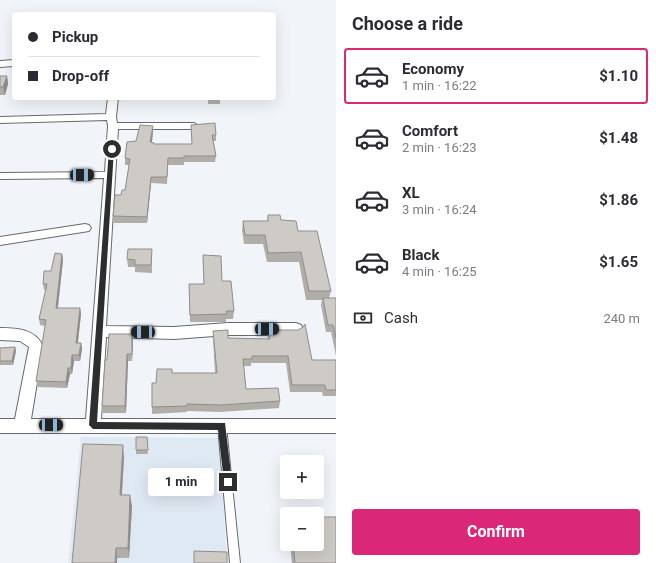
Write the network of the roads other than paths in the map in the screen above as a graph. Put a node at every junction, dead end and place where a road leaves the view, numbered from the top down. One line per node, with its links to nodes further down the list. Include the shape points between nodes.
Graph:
1 (12, 63): 2 (street)
2 (0, 64)
3 (113, 100): 5 (street)
4 (0, 120): 5 (street)
5 (112, 122): 6 (street); 7 (street)
6 (194, 126)
7 (110, 175): 8 (street); 12 (street)
8 (0, 176)
9 (85, 228): 10 (street)
10 (0, 241)
11 (296, 329): 12 (street, via 228,329 174,333)
12 (99, 331): 15 (street)
13 (0, 334): 14 (street, via 27,337 36,346)
14 (22, 425): 15 (street); 16 (street)
15 (93, 425): 17 (street)
16 (0, 426)
17 (222, 426): 18 (street); 19 (lane)
18 (336, 426)
19 (235, 563)

